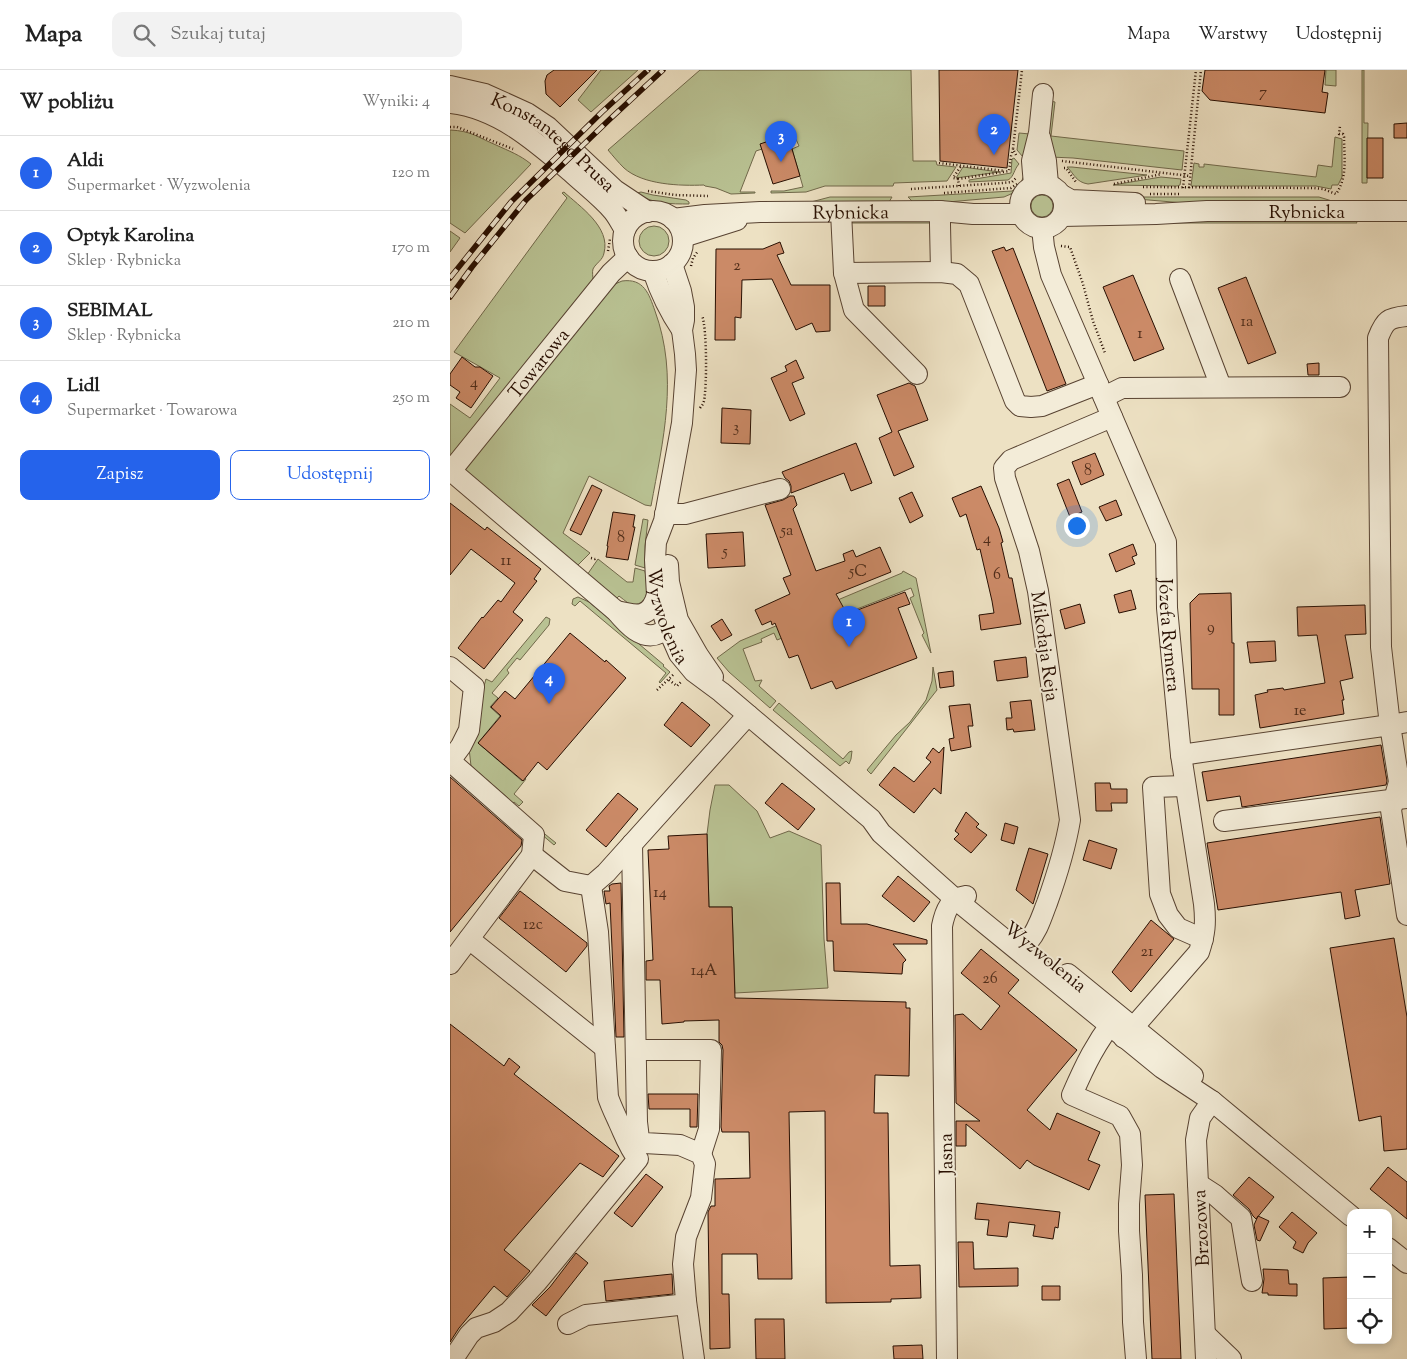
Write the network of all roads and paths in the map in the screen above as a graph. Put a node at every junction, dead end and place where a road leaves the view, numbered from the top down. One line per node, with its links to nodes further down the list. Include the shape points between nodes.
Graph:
1 (1022, 70): 9 (path)
2 (1196, 70): 15 (path)
3 (1201, 70): 16 (path)
4 (450, 86): 36 (street, Konstantego Prusa, via 485,94 527,113 548,128 615,190)
5 (1043, 94): 17 (street, via 1039,132)
6 (450, 104): 42 (street, Konstantego Prusa, via 498,118 536,142 613,211)
7 (1340, 126): 29 (path, via 1339,134 1344,137 1344,178)
8 (450, 127): 10 (path, via 473,132)
9 (1013, 149): 13 (path); 17 (path)
10 (516, 150)
11 (939, 163): 12 (path)
12 (960, 166): 13 (path); 18 (path, via 953,178)
13 (1009, 171): 18 (path)
14 (1166, 173): 15 (path); 17 (path); 21 (path, via 1107,186)
15 (1184, 175): 16 (path); 24 (path)
16 (1190, 176): 25 (path)
17 (1042, 177): 19 (path, via 1066,168); 20 (path, via 1024,162 1012,182); 33 (street, Rybnicka, via 974,203); 33 (path, via 1026,170 1016,186 1011,188); 34 (street, Rybnicka, via 1072,200); 39 (street, via 1064,205); 41 (street, via 1024,220)
18 (958, 179): 20 (path)
19 (1080, 185)
20 (959, 186): 23 (path)
21 (1116, 187)
22 (1135, 187): 24 (path)
23 (911, 188)
24 (1183, 188): 25 (path)
25 (1189, 188): 29 (path, via 1314,188)
26 (645, 190): 31 (path)
27 (1147, 194): 28 (path)
28 (1183, 194)
29 (1336, 194): 30 (path); 32 (path)
30 (1345, 194)
31 (714, 197)
32 (1332, 198)
33 (942, 202): 38 (street, Rybnicka); 49 (street)
34 (1207, 211): 35 (street, Rybnicka); 39 (street, Rybnicka)
35 (1407, 211)
36 (648, 212): 40 (street, via 658,212); 42 (street, via 639,215)
37 (760, 212): 38 (street, Rybnicka); 40 (street, Rybnicka); 43 (street, Rybnicka)
38 (841, 212): 50 (street)
39 (1062, 216): 41 (street, via 1054,224)
40 (673, 219): 43 (street)
41 (1042, 228): 58 (street, Józefa Rymera, via 1051,274)
42 (618, 235): 45 (path); 46 (street, via 623,239)
43 (683, 237): 47 (street, via 679,256)
44 (1058, 242): 54 (path, via 1058,246 1070,246)
45 (608, 252)
46 (628, 257): 48 (street, via 634,264); 60 (street, Towarowa, via 611,273)
47 (672, 264): 48 (street); 53 (street, Wyzwolenia, via 684,307)
48 (652, 271): 53 (street, Wyzwolenia, via 661,295)
49 (941, 272): 50 (street); 58 (street, via 957,274 969,284 1015,401 1020,406 1042,406)
50 (844, 273): 55 (street, via 854,310)
51 (1180, 279): 57 (street)
52 (1407, 316): 72 (street, via 1394,318 1383,325 1378,338 1381,647)
53 (682, 330): 62 (street, Wyzwolenia, via 686,370 682,423)
54 (1107, 358)
55 (918, 374)
56 (1340, 386): 57 (street)
57 (1221, 388): 58 (street)
58 (1101, 391): 59 (street, Józefa Rymera)
59 (1112, 417): 73 (street, Józefa Rymera, via 1166,542 1167,608); 85 (street, Mikołaja Reja, via 1011,460 1004,468 1038,591 1070,820 1058,873 1036,933)
60 (450, 471): 66 (street, Towarowa)
61 (780, 489): 62 (street)
62 (664, 517): 65 (street, Wyzwolenia, via 656,542); 67 (street, Wyzwolenia)
63 (591, 558): 64 (path)
64 (597, 558)
65 (657, 595): 66 (street, via 647,612 630,615); 67 (street, Wyzwolenia)
66 (616, 611): 67 (street, Towarowa, via 641,634 658,635)
67 (673, 624): 71 (street, Wyzwolenia, via 680,654 686,663)
68 (450, 667): 74 (street, via 474,687 469,730)
69 (669, 680): 70 (path)
70 (657, 690)
71 (748, 715): 78 (street); 81 (street, Wyzwolenia, via 871,818 914,846)
72 (1399, 724): 73 (street); 76 (street)
73 (1181, 755): 75 (street, Józefa Rymera)
74 (450, 761): 79 (street, via 534,835)
75 (1185, 786): 84 (street, Józefa Rymera, via 1204,904 1206,923); 84 (street, via 1153,787 1160,894 1168,915 1178,928)
76 (1401, 799): 77 (street); 82 (street, via 1391,810)
77 (1224, 821)
78 (632, 844): 80 (street); 89 (street)
79 (532, 855): 80 (street, via 565,881); 83 (street)
80 (591, 886): 88 (street, via 598,932)
81 (965, 902): 85 (street, Wyzwolenia); 87 (street, Wyzwolenia); 102 (street, Jasna, via 943,949)
82 (1407, 914)
83 (469, 939): 86 (street); 88 (street)
84 (1203, 939): 87 (street, Józefa Rymera, via 1199,952)
85 (1028, 942): 87 (street, Wyzwolenia)
86 (450, 964)
87 (1121, 1026): 90 (street, Wyzwolenia, via 1207,1087); 103 (street, Józefa Rymera, via 1089,1056 1072,1095 1120,1116 1130,1134 1129,1230)
88 (605, 1048): 100 (street, via 612,1111 638,1159 537,1282 509,1312 476,1328)
89 (636, 1050): 91 (street, via 639,1139 644,1143 680,1145); 91 (street, via 711,1050 709,1129)
90 (1212, 1101): 92 (street, Brzozowa, via 1200,1118 1196,1140); 93 (street, Wyzwolenia)
91 (701, 1154): 97 (street, via 705,1164 700,1198 686,1237 683,1264)
92 (1198, 1184): 96 (street, via 1241,1218); 99 (street, Brzozowa)
93 (1347, 1213)
94 (1392, 1251): 95 (street)
95 (1407, 1263)
96 (1252, 1281)
97 (686, 1301): 98 (street, via 678,1305 586,1315); 101 (street)
98 (568, 1324)
99 (1206, 1335): 104 (street, Brzozowa); 105 (street)
100 (453, 1359)
101 (694, 1359)
102 (947, 1359)
103 (1136, 1359)
104 (1206, 1359)
105 (1231, 1359)

